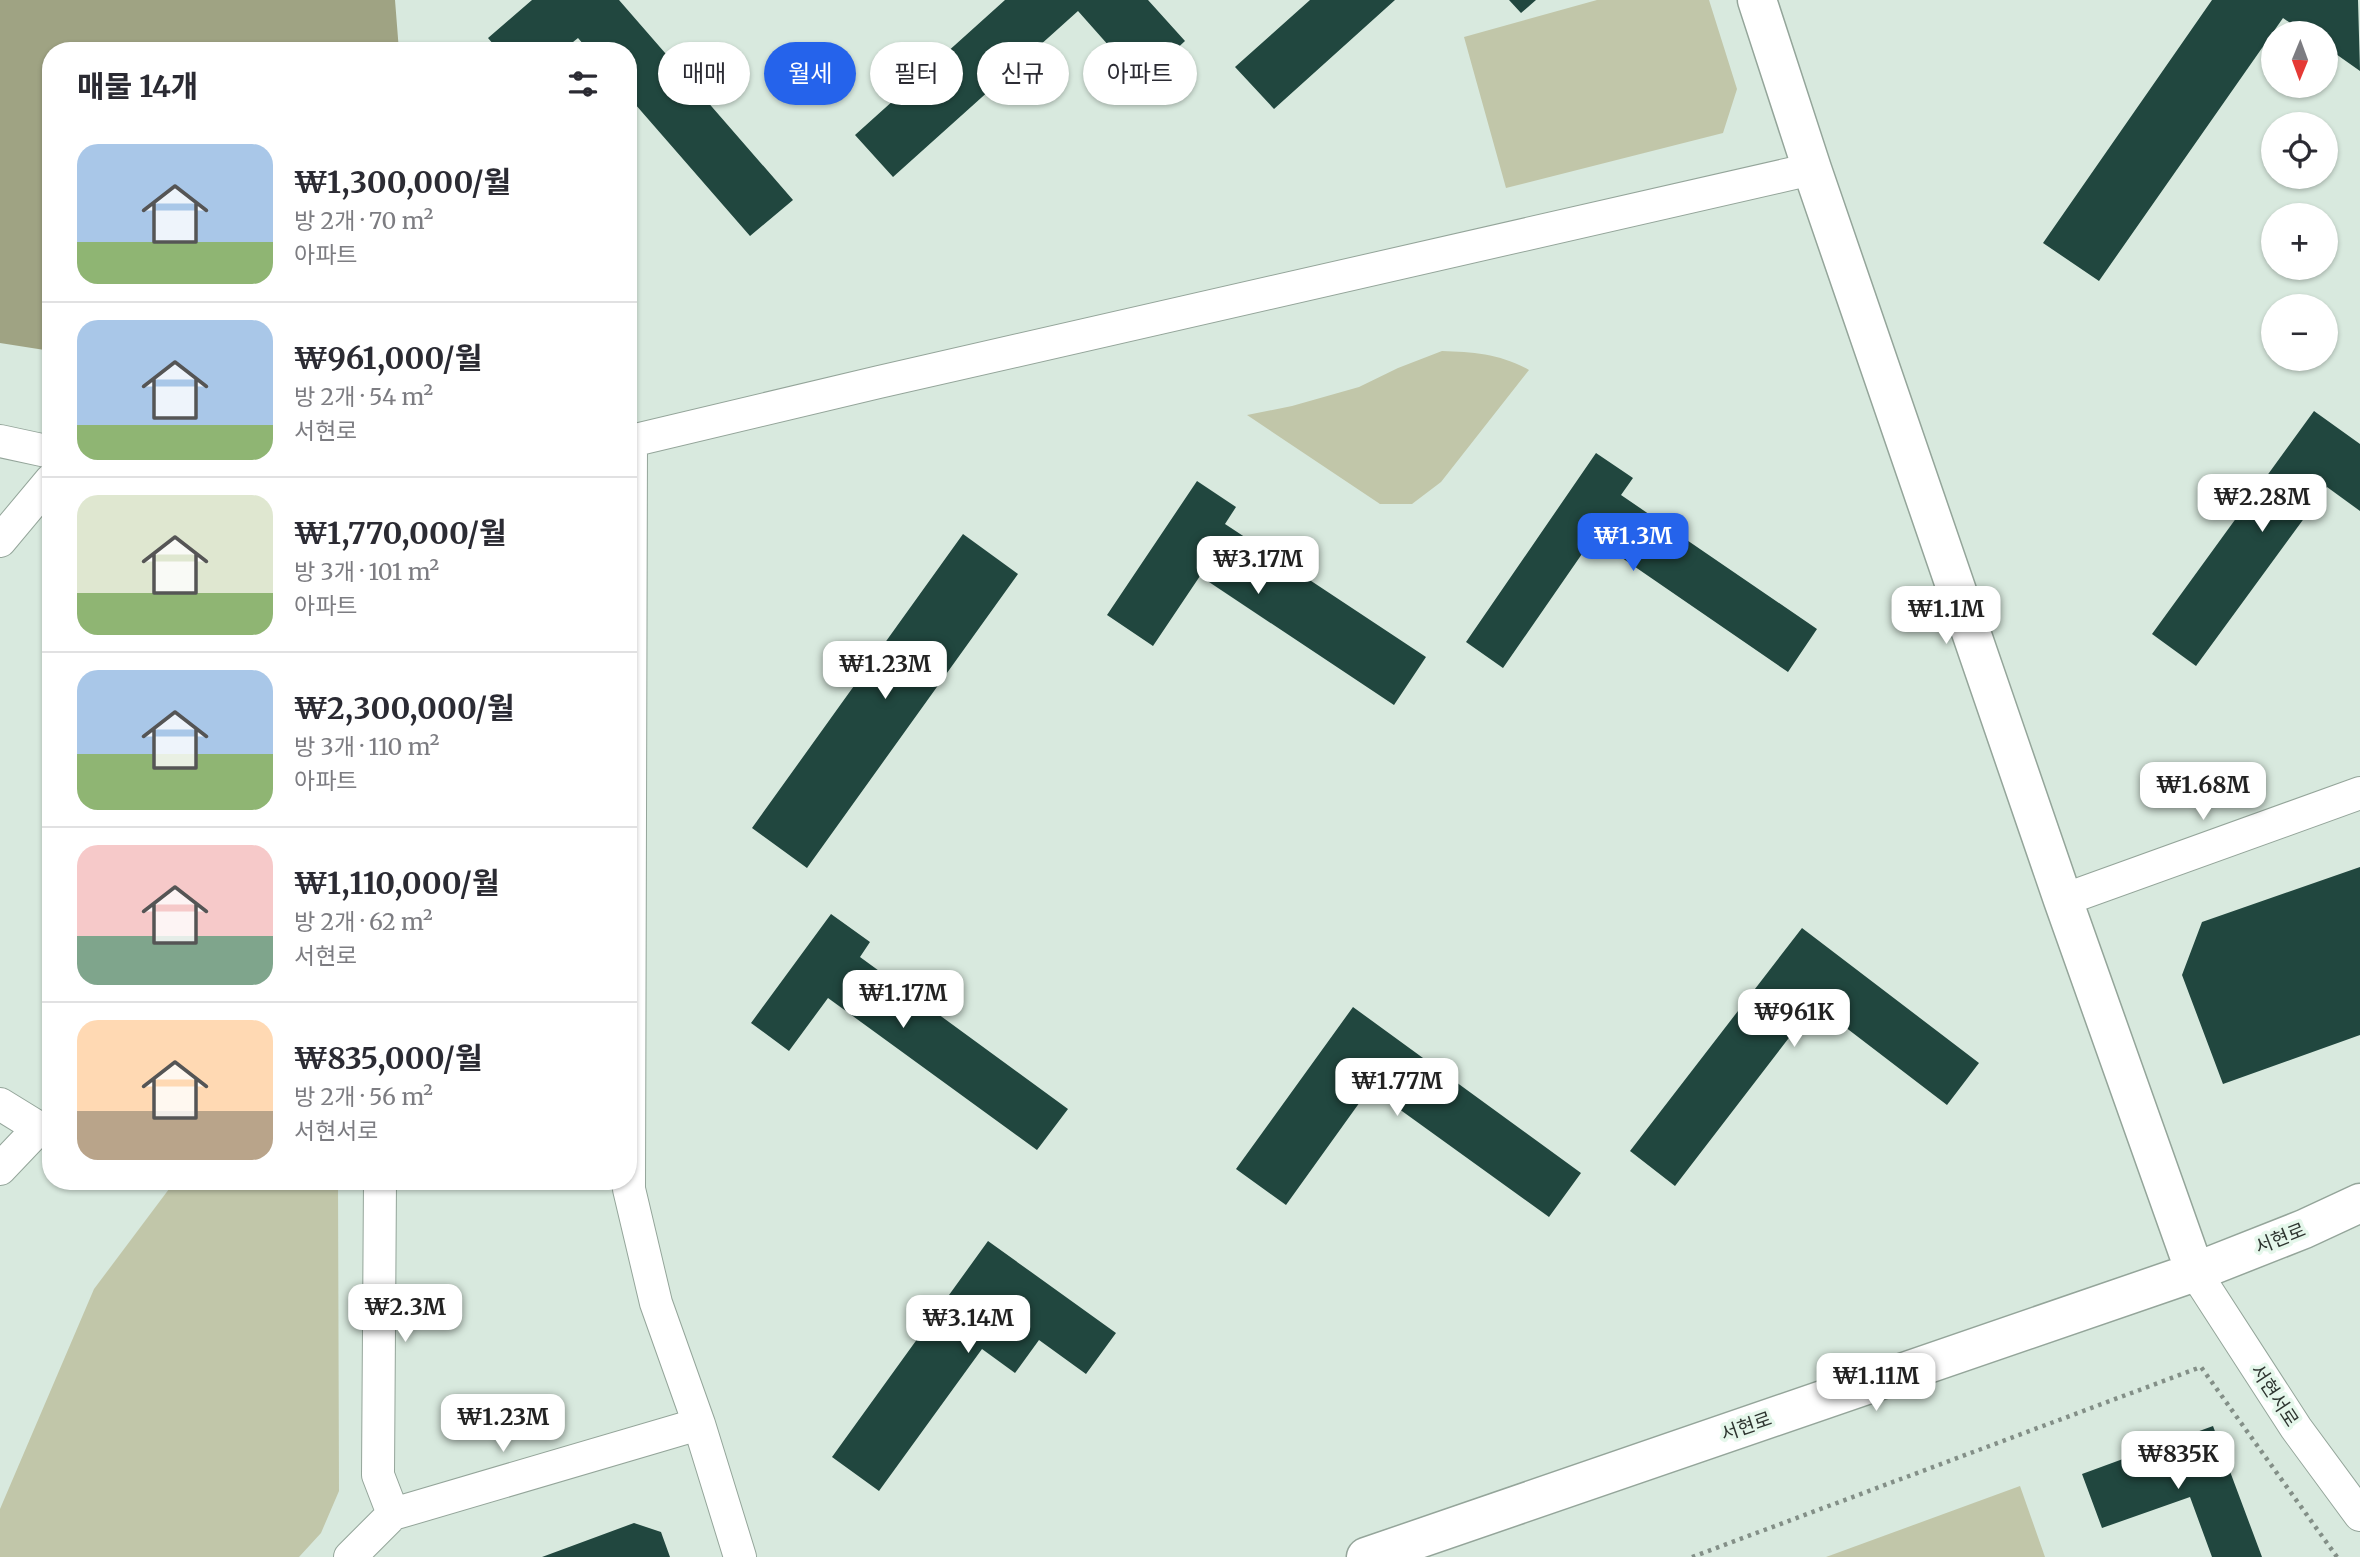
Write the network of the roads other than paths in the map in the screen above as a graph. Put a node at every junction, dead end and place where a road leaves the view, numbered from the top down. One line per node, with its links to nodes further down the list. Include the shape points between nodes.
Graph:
1 (1757, 0): 2 (street)
2 (1812, 169): 3 (street); 9 (street)
3 (637, 439)
4 (0, 441): 5 (street)
5 (42, 450)
6 (42, 491): 7 (street)
7 (0, 541)
8 (2360, 793): 9 (street)
9 (2063, 900): 15 (street)
10 (0, 1104): 11 (street, via 39,1128)
11 (0, 1168)
12 (380, 1190): 17 (street, via 378,1475)
13 (629, 1190): 16 (street, via 656,1303)
14 (2360, 1203): 15 (street, 서현로)
15 (2195, 1272): 18 (street, 서현서로, via 2296,1428); 19 (street, 서현로)
16 (699, 1424): 17 (street); 21 (street)
17 (393, 1514): 20 (street)
18 (2360, 1515)
19 (1377, 1555)
20 (349, 1557)
21 (740, 1557)

